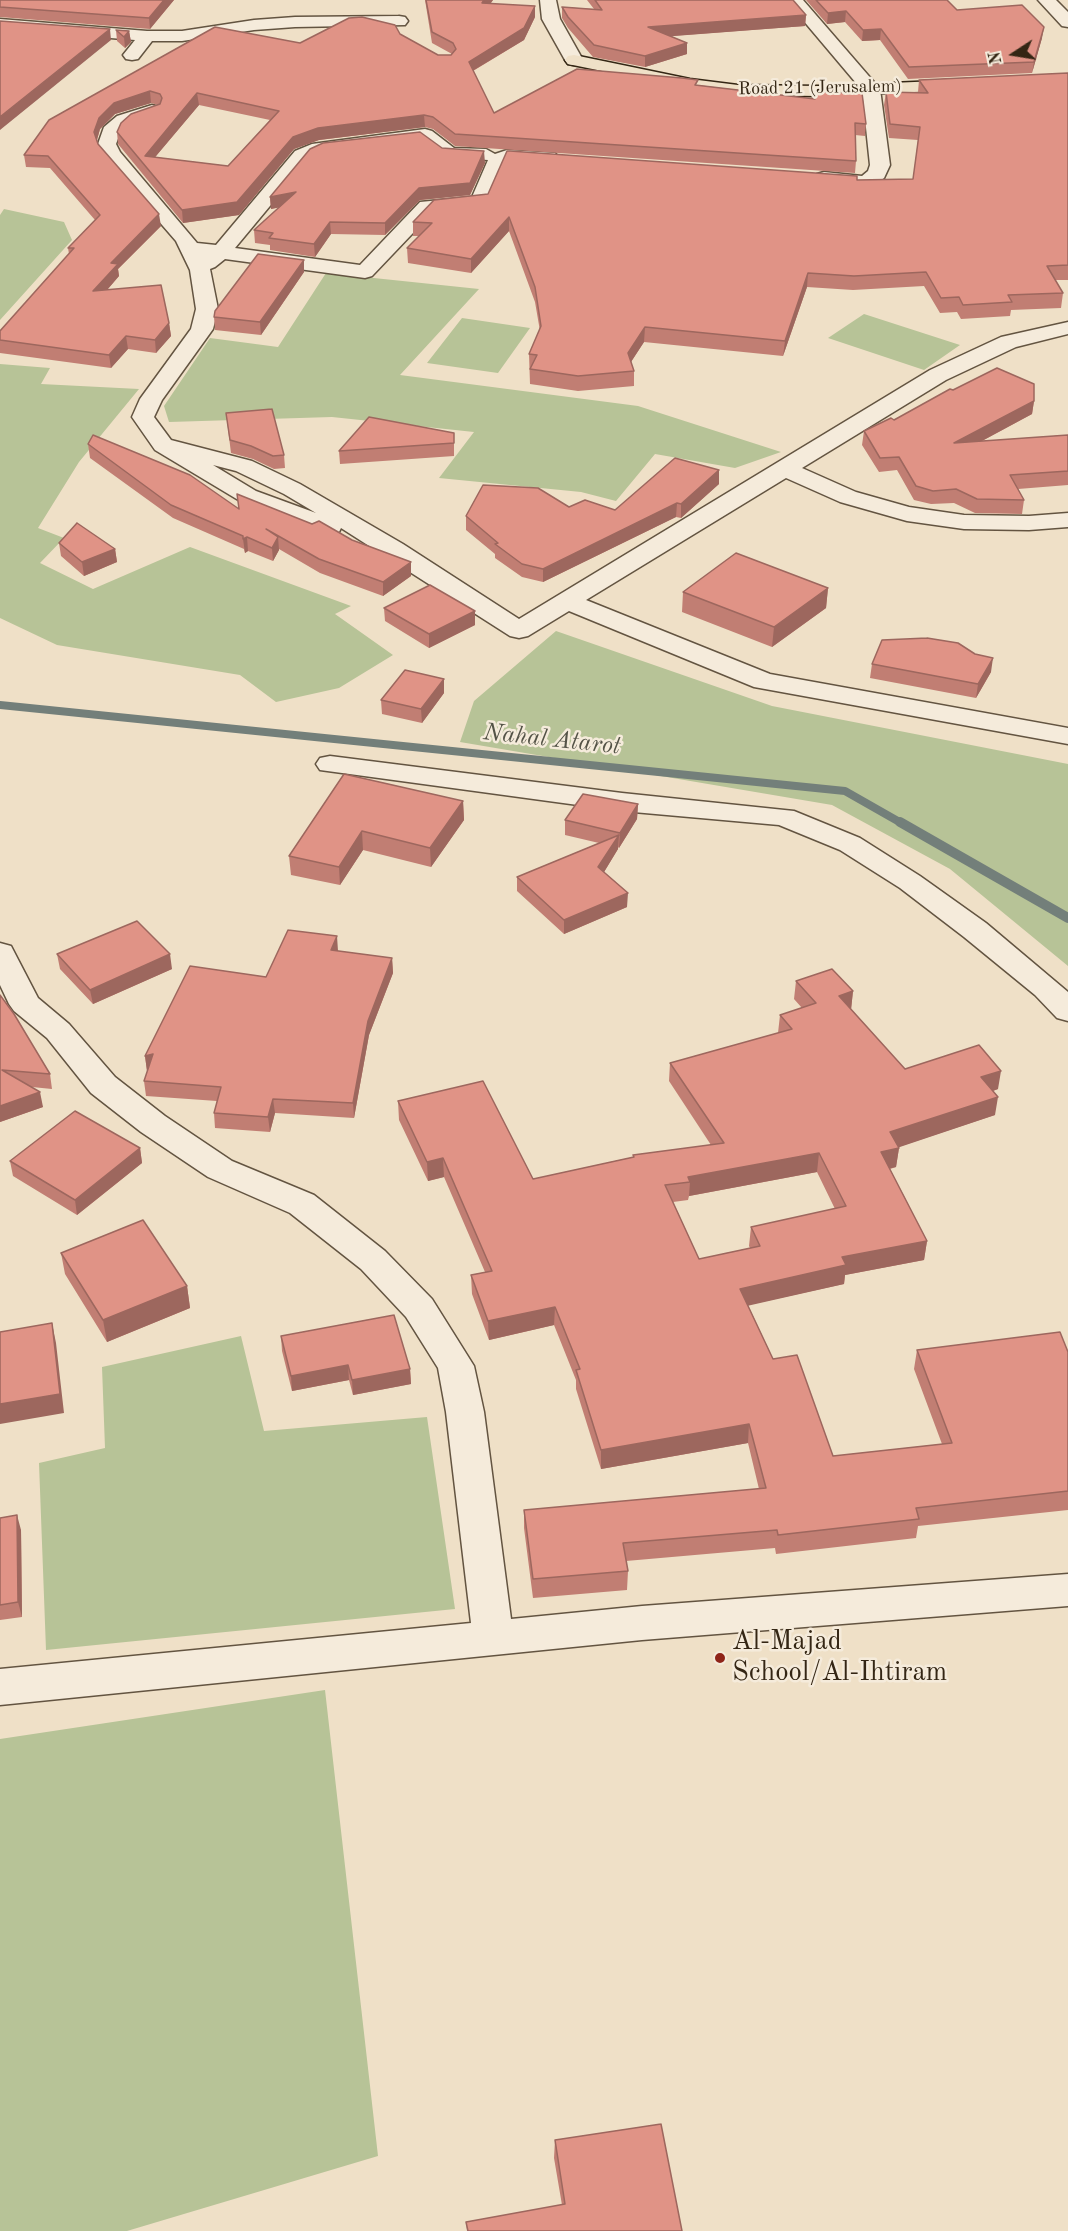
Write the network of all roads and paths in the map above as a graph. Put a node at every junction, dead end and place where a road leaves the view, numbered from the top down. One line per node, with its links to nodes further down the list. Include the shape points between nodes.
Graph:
1 (548, 0): 9 (street, via 551,19)
2 (794, 0): 11 (street)
3 (1046, 0): 4 (street)
4 (1068, 22)
5 (0, 24): 6 (street)
6 (147, 36): 7 (street, via 182,36 398,12); 8 (street)
7 (407, 39)
8 (132, 55)
9 (574, 60): 11 (main road, Road 21 (Jerusalem), via 738,90)
10 (975, 84): 11 (main road, Road 21 (Jerusalem))
11 (872, 89): 15 (street, via 880,165 877,174 866,182)
12 (152, 111): 16 (street, via 124,120 111,131 107,144 111,154 172,221)
13 (507, 156): 14 (street); 17 (street, via 449,153 425,135 319,148 302,155); 17 (street, via 498,160 479,203 427,206 365,272)
14 (564, 159)
15 (807, 177)
16 (189, 248): 17 (street); 18 (street)
17 (221, 252): 18 (street)
18 (200, 270): 22 (street, via 207,309 202,329 151,399 143,417 163,445 248,496 394,549 519,630)
19 (1068, 328): 20 (street, via 1009,342 938,375)
20 (786, 469): 21 (street, via 848,496 907,514 964,522); 22 (street)
21 (1068, 520)
22 (567, 601): 23 (street, via 763,681)
23 (1068, 736)
24 (330, 764): 26 (street, via 622,802 784,817 850,844 910,882 984,937)
25 (0, 953): 28 (street, via 25,1004 58,1031 103,1085 220,1169 302,1203 374,1260 419,1308 456,1366)
26 (1068, 1011)
27 (1068, 1590): 28 (street)
28 (493, 1638): 29 (street)
29 (0, 1687)

